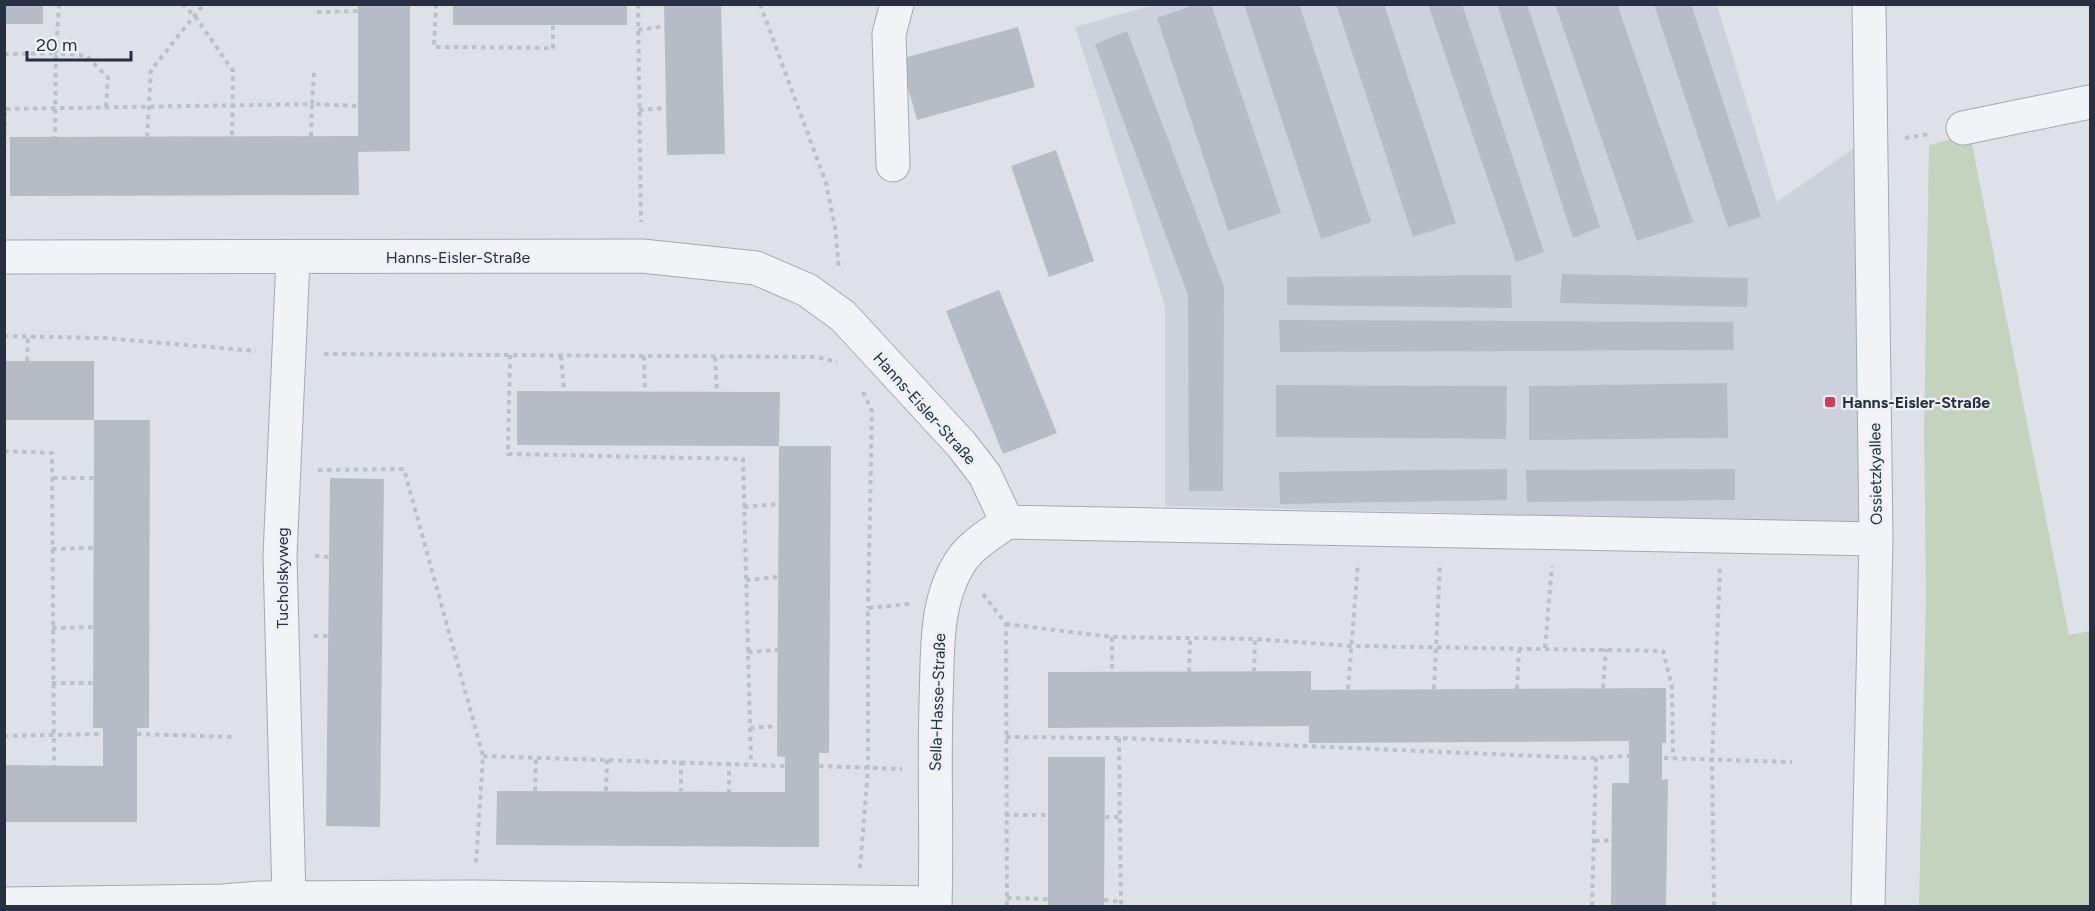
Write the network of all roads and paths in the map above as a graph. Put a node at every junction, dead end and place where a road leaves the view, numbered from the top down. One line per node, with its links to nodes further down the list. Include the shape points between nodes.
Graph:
1 (59, 4): 15 (path)
2 (182, 4): 11 (path)
3 (204, 4): 11 (path)
4 (436, 4): 12 (path, via 434,47 553,48)
5 (638, 4): 14 (path)
6 (760, 4): 38 (path, via 826,183 835,227)
7 (897, 4): 33 (street, via 889,34)
8 (1869, 4): 30 (street, Ossietzkyallee)
9 (358, 11): 10 (path)
10 (317, 12)
11 (195, 16): 20 (path, via 233,71); 24 (path, via 151,70)
12 (553, 25)
13 (665, 26): 14 (path)
14 (638, 30): 26 (path)
15 (56, 53): 16 (path); 22 (path, via 87,56 108,78); 23 (path)
16 (4, 54)
17 (314, 73): 19 (path)
18 (2091, 102): 27 (street)
19 (312, 104): 20 (path); 21 (path); 29 (path)
20 (232, 105): 24 (path); 28 (path)
21 (358, 106)
22 (106, 107): 23 (path); 24 (path)
23 (55, 108): 31 (path); 34 (path, via 5,109)
24 (148, 108): 32 (path)
25 (666, 108): 26 (path)
26 (639, 110): 35 (path)
27 (1963, 128): 30 (path, via 1906,138)
28 (232, 136)
29 (311, 136)
30 (1871, 136): 63 (street, Ossietzkyallee)
31 (55, 137)
32 (147, 137)
33 (894, 165)
34 (4, 171)
35 (642, 256): 37 (street, Hanns-Eisler-Straße); 38 (street, Hanns-Eisler-Straße, via 756,268 807,290)
36 (4, 257): 37 (street, Hanns-Eisler-Straße)
37 (293, 258): 41 (street, Tucholskyweg)
38 (843, 316): 58 (street, Hanns-Eisler-Straße, via 961,444 985,475)
39 (4, 336): 40 (path)
40 (28, 337): 41 (path, via 104,338); 46 (path)
41 (291, 353): 42 (path); 53 (street, Tucholskyweg)
42 (510, 355): 43 (path); 57 (path, via 508,454 743,459)
43 (561, 356): 44 (path); 48 (path)
44 (644, 356): 45 (path); 50 (path)
45 (715, 357): 47 (path, via 817,357); 51 (path)
46 (27, 361)
47 (846, 369)
48 (564, 391)
49 (863, 391): 70 (path, via 872,411)
50 (645, 392)
51 (717, 392)
52 (4, 451): 54 (path, via 52,453)
53 (285, 470): 102 (path, via 404,469); 130 (street, Tucholskyweg, via 280,556)
54 (52, 478): 55 (path); 65 (path)
55 (94, 478)
56 (779, 504): 57 (path)
57 (744, 507): 68 (path)
58 (1007, 522): 59 (street); 66 (street, Sella-Hasse-Straße)
59 (1360, 529): 60 (street); 77 (path)
60 (1442, 531): 61 (street); 78 (path)
61 (1555, 532): 62 (street); 79 (path)
62 (1721, 536): 63 (street); 109 (path)
63 (1876, 539): 143 (street, Ossietzkyallee)
64 (94, 548): 65 (path)
65 (52, 549): 73 (path)
66 (959, 563): 69 (street, Sella-Hasse-Straße); 71 (path)
67 (778, 578): 68 (path)
68 (746, 580): 83 (path)
69 (943, 601): 70 (path); 117 (street, Sella-Hasse-Straße)
70 (868, 608): 118 (path)
71 (1006, 624): 74 (path); 100 (path)
72 (93, 627): 73 (path)
73 (52, 628): 87 (path)
74 (1112, 638): 75 (path); 84 (path)
75 (1190, 639): 76 (path); 85 (path)
76 (1255, 639): 77 (path); 86 (path)
77 (1352, 646): 78 (path); 90 (path)
78 (1435, 646): 82 (path); 91 (path)
79 (1545, 648): 80 (path); 82 (path)
80 (1606, 649): 89 (path); 107 (path, via 1663,651 1672,687)
81 (778, 650): 83 (path)
82 (1519, 650): 92 (path)
83 (748, 652): 94 (path)
84 (1112, 672)
85 (1189, 672)
86 (1254, 672)
87 (52, 683): 88 (path); 97 (path)
88 (93, 683)
89 (1603, 688)
90 (1348, 689)
91 (1434, 689)
92 (1516, 689)
93 (778, 726): 94 (path)
94 (750, 728): 113 (path)
95 (103, 734): 97 (path)
96 (137, 734): 99 (path)
97 (52, 735): 98 (path); 114 (path)
98 (4, 736)
99 (236, 737)
100 (1006, 737): 101 (path); 123 (path)
101 (1119, 738): 105 (path); 126 (path)
102 (483, 756): 104 (path); 129 (path)
103 (1630, 756): 105 (path)
104 (536, 757): 108 (path); 119 (path)
105 (1596, 758): 128 (path)
106 (1664, 758): 107 (path)
107 (1672, 758): 109 (path)
108 (607, 759): 110 (path); 120 (path)
109 (1712, 760): 112 (path); 142 (path)
110 (681, 761): 111 (path); 121 (path)
111 (729, 762): 113 (path); 122 (path)
112 (1792, 762)
113 (751, 763): 115 (path)
114 (54, 766)
115 (785, 766)
116 (819, 766): 118 (path)
117 (934, 768): 118 (path); 139 (street, Sella-Hasse-Straße)
118 (868, 770): 135 (path)
119 (535, 791)
120 (606, 791)
121 (681, 791)
122 (729, 792)
123 (1005, 815): 124 (path); 131 (path)
124 (1048, 815)
125 (1105, 817): 126 (path)
126 (1120, 817): 137 (path)
127 (1612, 840): 128 (path)
128 (1595, 841): 141 (path)
129 (474, 897): 130 (street); 134 (street)
130 (289, 898): 138 (street)
131 (1007, 898): 132 (path); 140 (path)
132 (1048, 898)
133 (1104, 900): 137 (path)
134 (544, 902): 135 (street)
135 (858, 903): 139 (street)
136 (4, 904): 138 (street)
137 (1121, 904)
138 (115, 905)
139 (935, 905)
140 (1007, 906)
141 (1592, 906)
142 (1714, 906)
143 (1868, 906)

